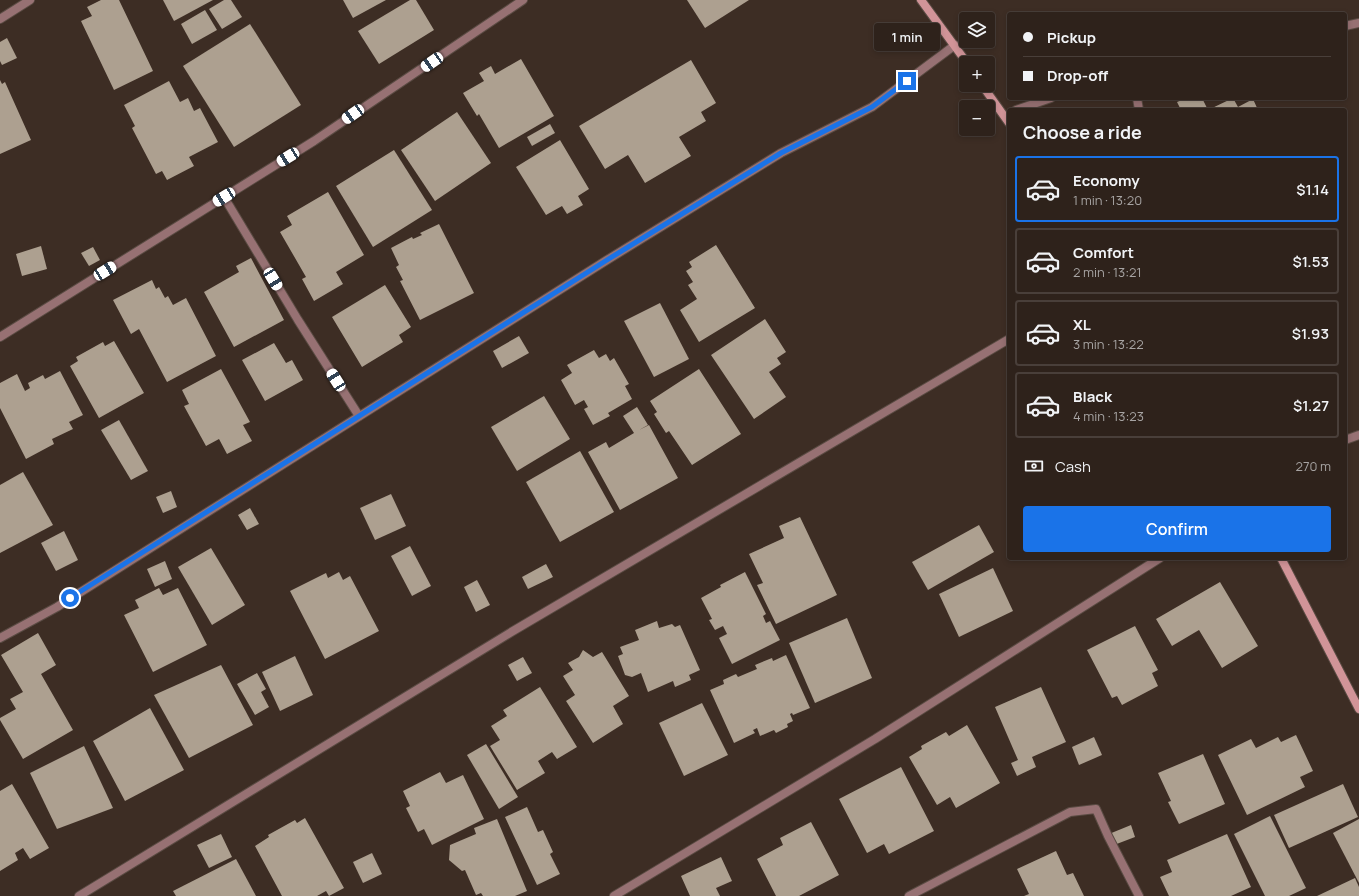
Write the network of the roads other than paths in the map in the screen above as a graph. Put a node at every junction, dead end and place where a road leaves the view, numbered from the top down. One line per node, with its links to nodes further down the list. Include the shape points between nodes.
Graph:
1 (30, 0): 4 (street)
2 (523, 0): 13 (street, via 314,141)
3 (920, 0): 7 (street)
4 (0, 19)
5 (1359, 23): 6 (street)
6 (1347, 26)
7 (955, 45): 8 (street); 16 (street, via 872,107 781,153)
8 (962, 56)
9 (988, 92): 12 (street)
10 (1045, 100): 11 (street)
11 (1022, 108)
12 (1006, 114)
13 (224, 197): 14 (street); 16 (street)
14 (0, 337)
15 (1007, 340): 23 (street, via 513,631)
16 (359, 416): 21 (street, via 63,602)
17 (1359, 435): 18 (street)
18 (1347, 439)
19 (1157, 560): 24 (street, via 875,739)
20 (1282, 560): 22 (street)
21 (0, 638)
22 (1359, 709)
23 (79, 896)
24 (614, 896)
25 (909, 896): 26 (street, via 1070,812 1096,809)
26 (1139, 896)

